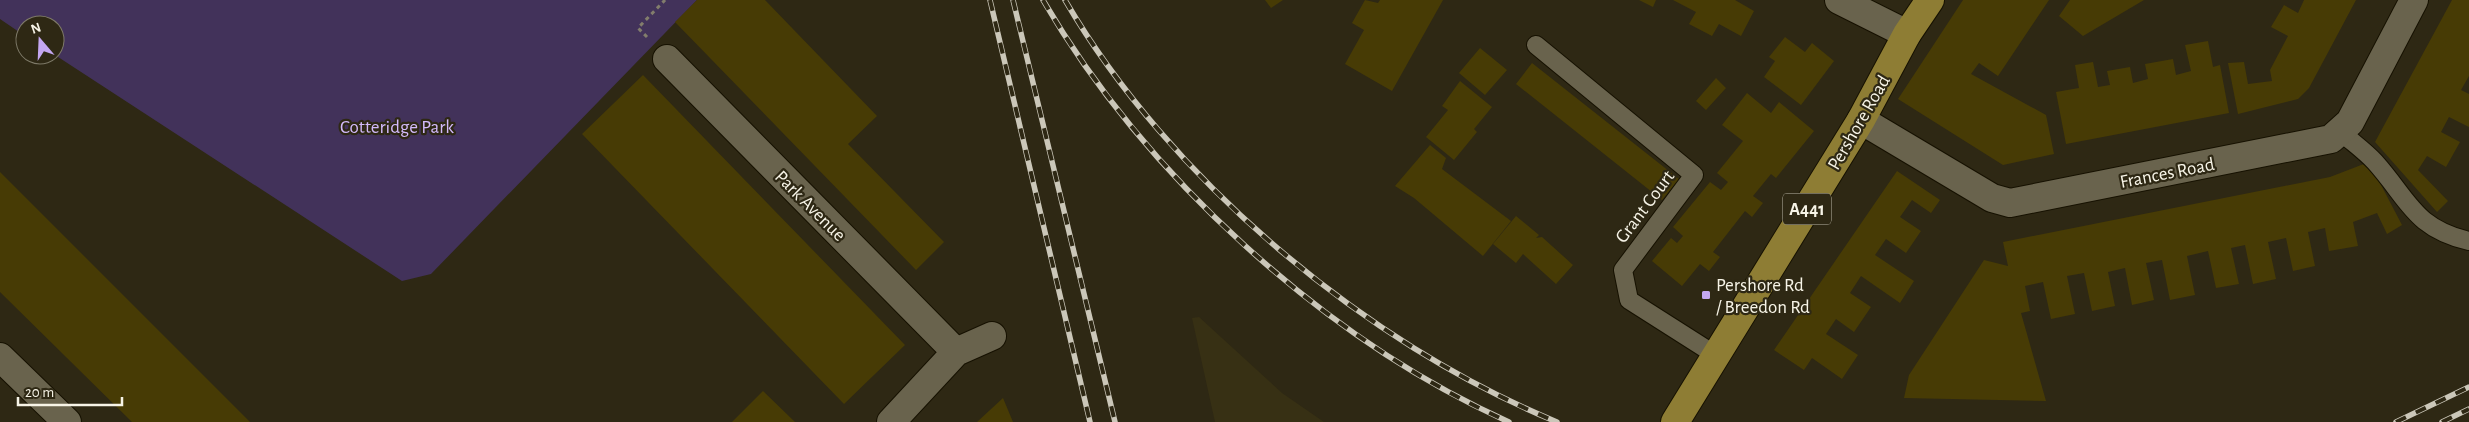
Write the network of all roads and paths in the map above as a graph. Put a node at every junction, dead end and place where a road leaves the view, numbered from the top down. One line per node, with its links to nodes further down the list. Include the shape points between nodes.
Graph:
1 (1839, 0): 4 (street)
2 (1930, 0): 4 (main road, Pershore Road / A441)
3 (2414, 0): 8 (street, via 2350,122)
4 (1908, 34): 7 (main road, Pershore Road / A441)
5 (1536, 45): 12 (lane, Grant Court, via 1694,175 1623,270 1629,300)
6 (667, 59): 11 (street, Park Avenue)
7 (1861, 120): 8 (street, Frances Road, via 1992,198 2010,203 2331,139); 12 (main road, Pershore Road / A441)
8 (2341, 132): 9 (lane, via 2374,161 2422,220 2447,236)
9 (2469, 241)
10 (992, 336): 11 (street)
11 (956, 352): 16 (street)
12 (1717, 356): 14 (main road, Pershore Road / A441)
13 (0, 357): 15 (street)
14 (1677, 419)
15 (67, 422)
16 (891, 422)

